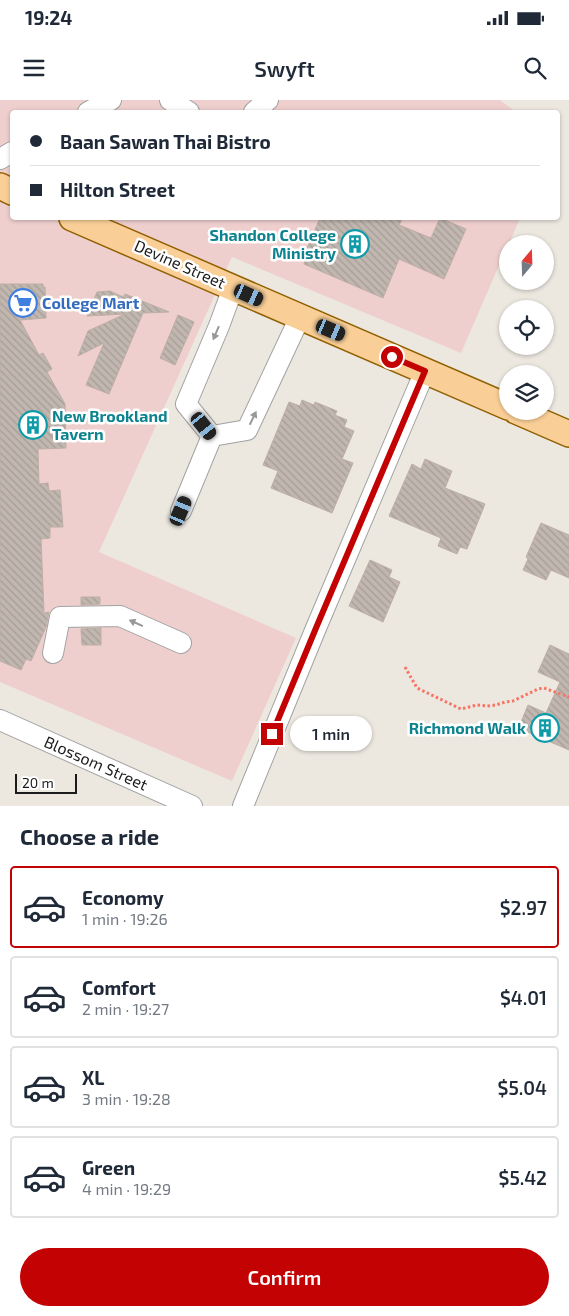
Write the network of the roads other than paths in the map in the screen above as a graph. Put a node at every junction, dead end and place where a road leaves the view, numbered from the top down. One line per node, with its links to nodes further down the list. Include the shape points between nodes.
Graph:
1 (112, 100): 4 (street)
2 (170, 100): 5 (street)
3 (268, 100): 6 (street)
4 (92, 110)
5 (186, 110)
6 (256, 110)
7 (77, 220): 8 (main road, Devine Street)
8 (233, 288): 9 (main road, Devine Street); 14 (street, one-way to 14, via 186,404)
9 (300, 317): 10 (main road, Devine Street); 14 (street, one-way to 9, via 248,430)
10 (425, 371): 11 (main road, Devine Street); 20 (street)
11 (499, 403)
12 (537, 420): 13 (main road)
13 (569, 434)
14 (212, 436): 15 (street)
15 (181, 511)
16 (181, 643): 17 (street, one-way to 17, via 120,616 60,617)
17 (53, 653)
18 (0, 720): 19 (street, Blossom Street)
19 (192, 806)
20 (243, 806)

